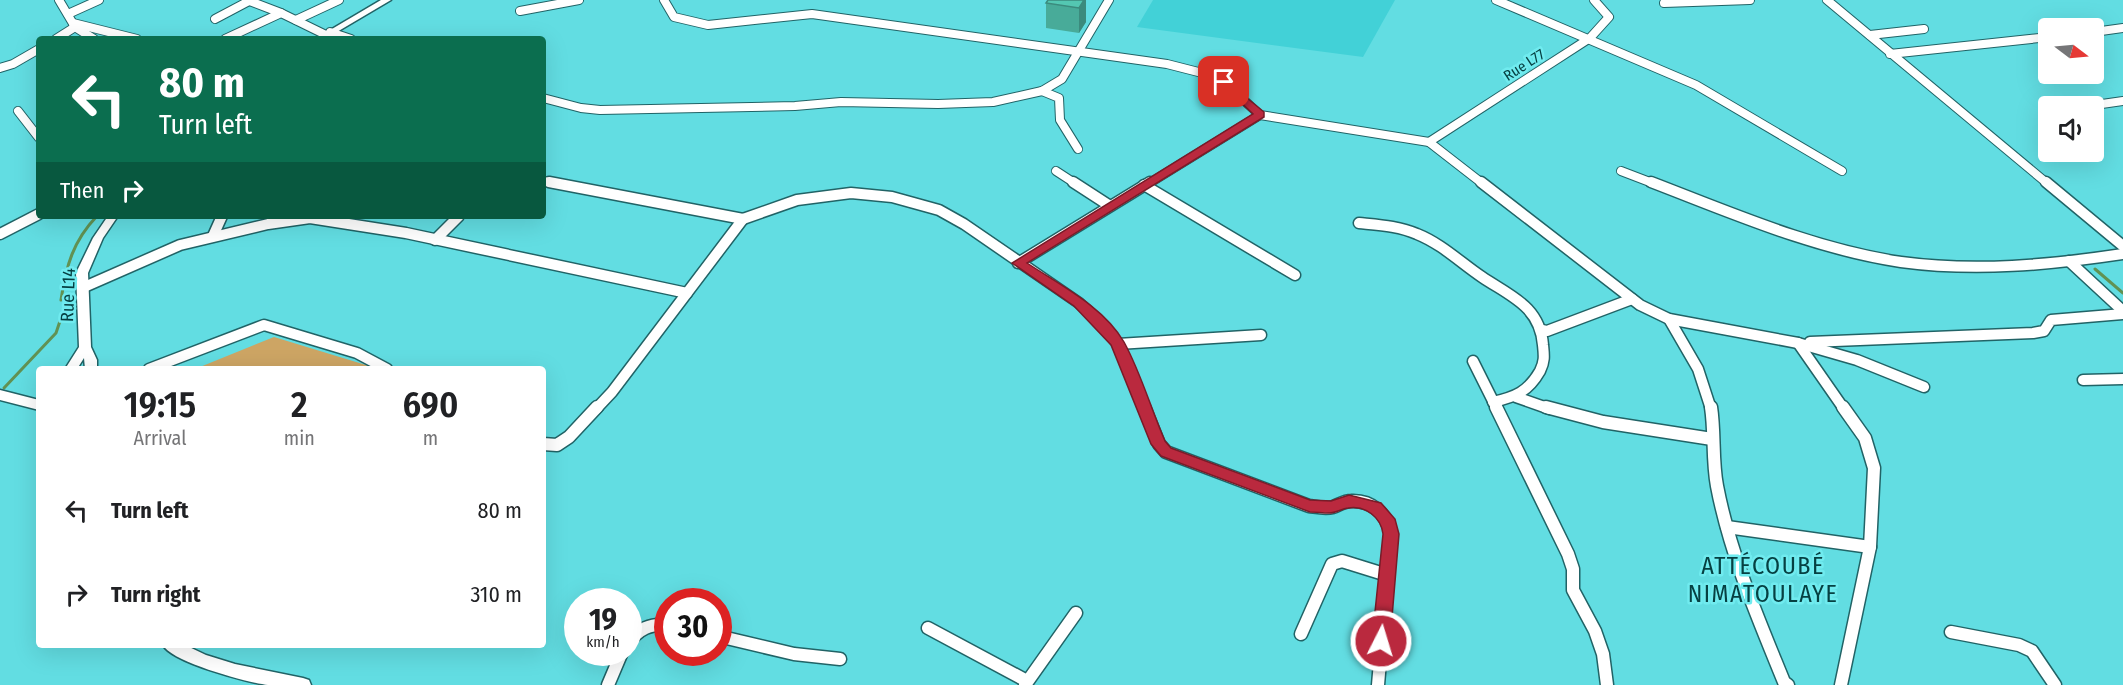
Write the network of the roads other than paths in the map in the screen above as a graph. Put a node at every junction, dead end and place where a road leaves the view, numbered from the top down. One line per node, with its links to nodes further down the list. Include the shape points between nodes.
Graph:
1 (59, 0): 16 (street)
2 (99, 0): 16 (street)
3 (339, 0): 18 (street)
4 (387, 0): 23 (street)
5 (579, 0): 14 (street)
6 (664, 0): 32 (street, via 674,17 706,26 812,14)
7 (1109, 0): 32 (street)
8 (1496, 0): 29 (street)
9 (1594, 0): 29 (street, Rue L77, via 1609,17)
10 (1750, 0): 13 (street)
11 (1827, 0): 24 (street)
12 (248, 1): 15 (street); 17 (street)
13 (1665, 3)
14 (520, 11)
15 (281, 13): 18 (street); 28 (street)
16 (68, 14): 19 (street)
17 (215, 19)
18 (296, 20): 23 (street)
19 (74, 25): 25 (street); 26 (street); 27 (street)
20 (2123, 28): 22 (street)
21 (1924, 29): 24 (street)
22 (2104, 31)
23 (325, 35)
24 (1870, 35): 33 (street)
25 (60, 36)
26 (90, 36)
27 (124, 36)
28 (231, 36)
29 (1590, 38): 42 (street, Rue L77); 46 (street, via 1696,85)
30 (2038, 38): 33 (street)
31 (36, 51): 34 (street)
32 (1081, 51): 35 (street, via 1062,79); 40 (street, via 1202,71 1224,82)
33 (1890, 54): 60 (street)
34 (0, 68)
35 (1042, 91): 36 (street, via 967,104 841,102 656,111 592,110); 43 (street, via 1059,98 1060,120)
36 (546, 99)
37 (2123, 101): 38 (street)
38 (2104, 104)
39 (18, 111): 41 (street)
40 (1260, 115): 42 (street); 48 (street)
41 (36, 134)
42 (1429, 142): 67 (street)
43 (1078, 148)
44 (1056, 171): 49 (street)
45 (1621, 171): 62 (street, via 1767,226 1855,252 1941,266)
46 (1842, 171)
47 (546, 182): 55 (street)
48 (1144, 185): 49 (street); 64 (street)
49 (1110, 206): 63 (street)
50 (36, 216): 57 (street)
51 (111, 219): 65 (street, Rue L14, via 84,267)
52 (221, 219): 58 (street)
53 (344, 219): 58 (street, via 299,219); 59 (street)
54 (456, 219): 59 (street)
55 (743, 219): 63 (street, via 797,200 832,194 892,197 939,210); 66 (street)
56 (1359, 223): 70 (street, via 1405,229 1429,240 1515,296)
57 (0, 234)
58 (213, 236): 65 (street, via 165,250)
59 (435, 240): 66 (street)
60 (2123, 246)
61 (2123, 254): 62 (street)
62 (2069, 261): 68 (street)
63 (1018, 263): 73 (street, via 1079,303)
64 (1295, 275)
65 (82, 288): 74 (street, Rue L14)
66 (687, 293): 88 (street, via 598,408 557,445)
67 (1632, 299): 69 (street); 70 (street)
68 (2123, 313): 72 (street, via 2051,320 2044,332 2034,333)
69 (1669, 319): 72 (street); 87 (street, via 1711,402)
70 (1542, 330): 84 (street, via 1545,362 1535,380)
71 (1261, 335): 73 (street)
72 (1798, 343): 82 (street, via 1857,360); 90 (street, via 1865,438 1875,468)
73 (1118, 344): 91 (street, via 1159,444 1166,452 1310,506 1332,507 1349,501 1375,507 1390,524)
74 (85, 347): 76 (street, Rue L14); 77 (street, Rue L14)
75 (1473, 361): 86 (street)
76 (73, 366)
77 (91, 366)
78 (157, 366): 79 (street, via 264,325 357,353)
79 (381, 366)
80 (2123, 379): 81 (street)
81 (2083, 380)
82 (1924, 387)
83 (0, 395): 85 (street)
84 (1516, 397): 86 (street); 87 (street, via 1565,414)
85 (36, 402)
86 (1493, 402): 105 (street, via 1571,561 1573,590 1603,654)
87 (1712, 439): 89 (street, via 1717,487)
88 (546, 444)
89 (1727, 527): 90 (street); 106 (street, via 1753,606)
90 (1870, 548): 100 (street)
91 (1387, 575): 95 (street, via 1342,561 1332,564); 104 (street)
92 (1076, 613): 101 (street)
93 (928, 628): 101 (street)
94 (1951, 632): 109 (street, via 2032,651)
95 (1301, 634)
96 (732, 639): 98 (street, via 794,654)
97 (177, 648): 102 (street, via 221,666)
98 (840, 659)
99 (616, 666): 103 (street)
100 (1846, 666): 107 (street); 108 (street)
101 (1026, 683)
102 (303, 685)
103 (608, 685)
104 (1378, 685)
105 (1606, 685)
106 (1788, 685)
107 (1841, 685)
108 (1850, 685)
109 (2055, 685)

